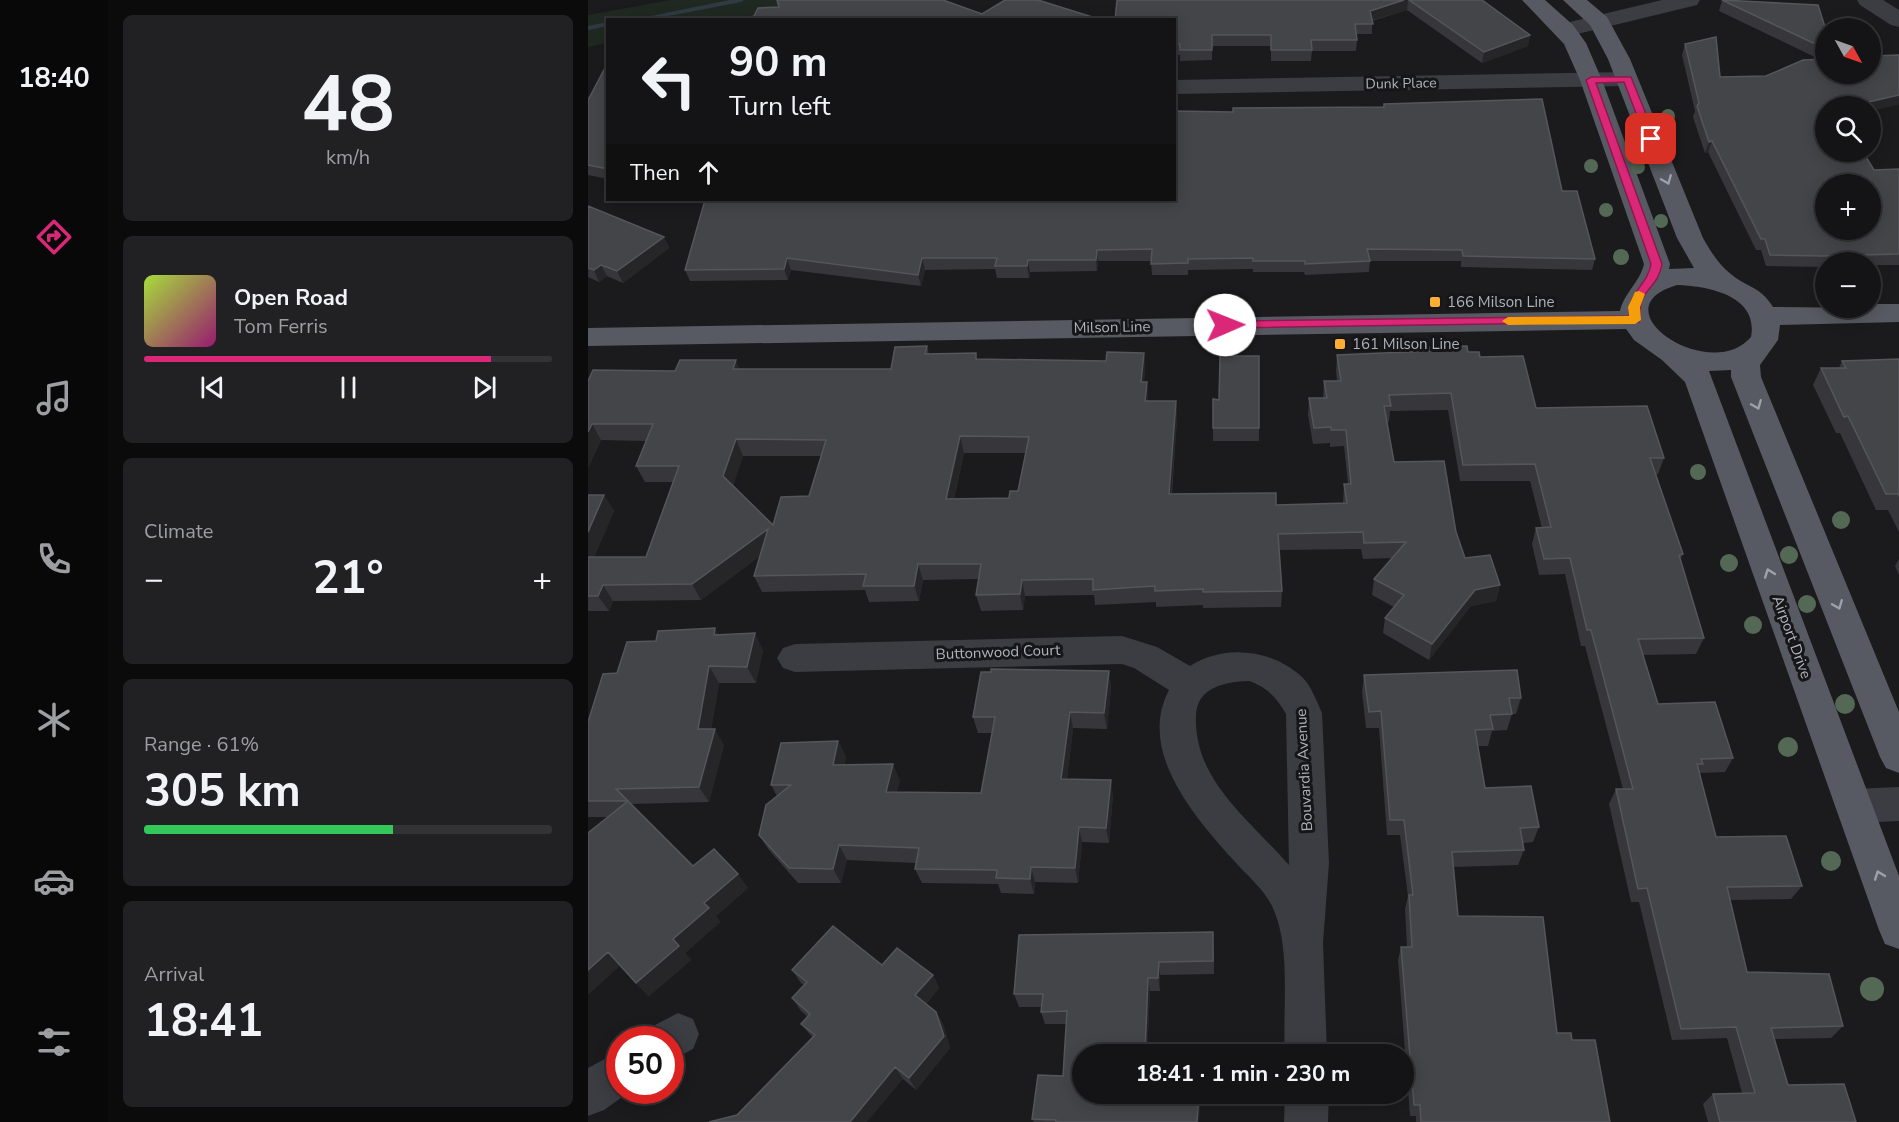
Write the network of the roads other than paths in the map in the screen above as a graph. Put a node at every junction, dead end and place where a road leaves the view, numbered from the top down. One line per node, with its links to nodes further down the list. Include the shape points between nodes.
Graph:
1 (1533, 0): 7 (main road)
2 (1574, 0): 6 (main road)
3 (1689, 0): 6 (street)
4 (1868, 0): 5 (street)
5 (1899, 20)
6 (1599, 22): 7 (street); 9 (main road)
7 (1565, 30): 8 (main road)
8 (1591, 80): 9 (street, Dunk Place); 10 (street, Dunk Place); 12 (main road, via 1657,264)
9 (1628, 80): 11 (main road, one-way to 11, via 1690,238 1706,266)
10 (1176, 87)
11 (1725, 284): 12 (main road, via 1708,278 1676,276); 14 (main road, via 1742,292)
12 (1648, 286): 15 (main road, via 1638,295)
13 (1899, 313): 14 (main road)
14 (1764, 315): 17 (main road, via 1767,329)
15 (1635, 320): 16 (main road, Milson Line); 18 (main road, via 1655,344)
16 (588, 337)
17 (1754, 351): 18 (main road, via 1724,361 1690,359); 21 (main road, one-way to 21, via 1745,364 1746,376)
18 (1672, 353): 23 (main road, Airport Drive, one-way to 18, via 1698,377)
19 (795, 658): 20 (street, Buttonwood Court, via 1122,650 1145,657)
20 (1192, 686): 25 (street, Bouvardia Avenue, via 1178,709 1175,725 1189,771 1207,805 1286,892); 25 (street, Bouvardia Avenue, via 1214,670 1241,665 1282,680 1300,700 1305,727 1309,863)
21 (1899, 757)
22 (1899, 804): 23 (street)
23 (1854, 806): 24 (main road, Airport Drive, one-way to 23)
24 (1899, 930)
25 (1303, 943): 26 (street, Bouvardia Avenue)
26 (1306, 1044)
27 (606, 1082): 28 (street)
28 (588, 1094)
29 (1307, 1104): 30 (street)
30 (1306, 1122)

